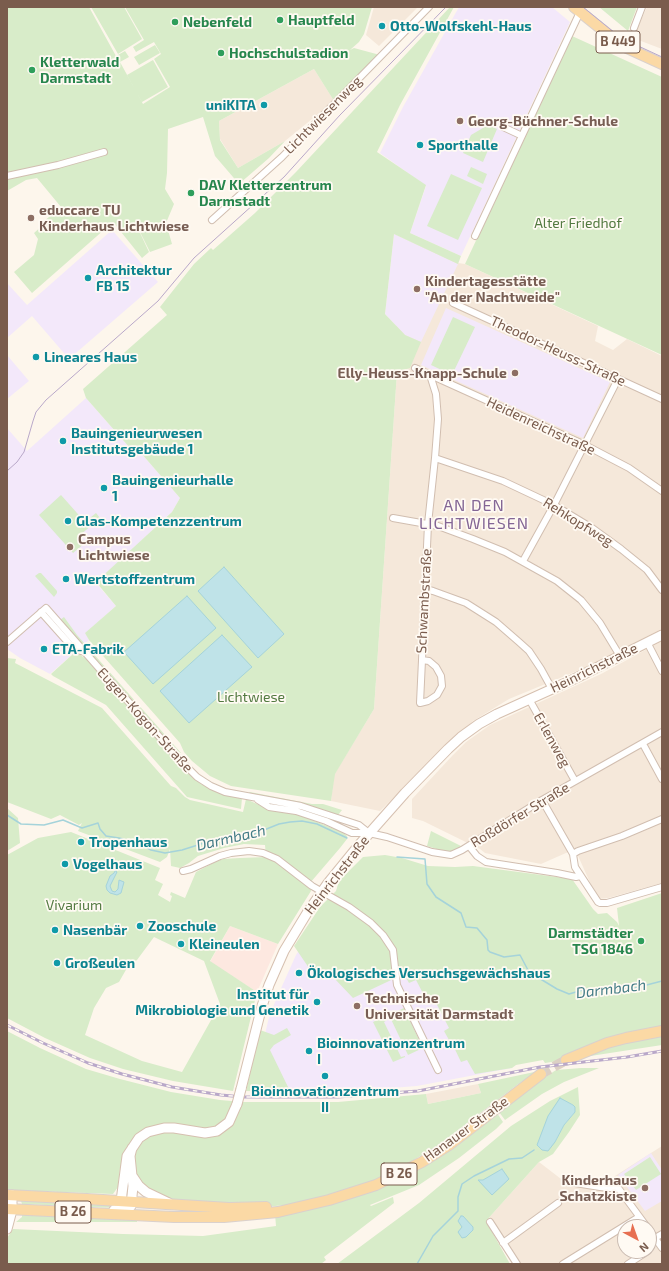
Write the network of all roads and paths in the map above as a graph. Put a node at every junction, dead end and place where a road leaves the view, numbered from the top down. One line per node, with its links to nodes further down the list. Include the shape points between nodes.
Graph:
1 (429, 7): 10 (street, Lichtwiesenweg, via 282,157)
2 (642, 7): 4 (street)
3 (577, 9): 5 (main road, B 449, via 627,48); 11 (street)
4 (634, 28)
5 (662, 64)
6 (503, 127): 7 (street)
7 (518, 134)
8 (104, 152): 9 (street)
9 (7, 176)
10 (212, 220)
11 (475, 236)
12 (453, 303): 15 (street, Theodor-Heuss-Straße)
13 (415, 368): 14 (street, Heidenreichstraße)
14 (430, 375): 17 (street, Heidenreichstraße); 18 (street, Schwambstraße, via 436,394 438,419)
15 (618, 379): 16 (street, Theodor-Heuss-Straße); 17 (street)
16 (662, 399)
17 (585, 445): 19 (street, Heidenreichstraße, via 629,468); 20 (street)
18 (435, 458): 20 (street, Rehkopfweg, via 503,481); 22 (street, Schwambstraße)
19 (662, 491)
20 (554, 505): 23 (street); 25 (street, Rehkopfweg, via 621,549 647,570)
21 (393, 518): 22 (street)
22 (428, 524): 23 (street, via 473,539); 24 (street, Schwambstraße)
23 (523, 561): 29 (street, via 558,581 581,600 600,623)
24 (425, 589): 30 (street, Schwambstraße); 32 (street, via 466,603 496,622 529,651)
25 (662, 590)
26 (662, 635): 28 (main road, Heinrichstraße)
27 (7, 642): 38 (street, Eugen-Kogon-Straße, via 44,610 197,777 226,792)
28 (647, 642): 29 (main road, Heinrichstraße); 31 (street)
29 (620, 656): 32 (main road, Heinrichstraße)
30 (422, 660): 30 (street, Schwambstraße, via 420,694 420,703 437,696 442,686 441,676 436,667 429,661)
31 (662, 671)
32 (552, 689): 33 (main road, Heinrichstraße)
33 (529, 699): 37 (street, Erlenweg); 41 (main road, Heinrichstraße, via 479,724 461,737 413,784)
34 (662, 732): 35 (street, Roßdörfer Straße)
35 (643, 744): 36 (street); 37 (street, Roßdörfer Straße)
36 (662, 779)
37 (575, 781): 39 (street, Roßdörfer Straße)
38 (253, 798): 41 (street, Eugen-Kogon-Straße, via 301,806 359,825); 41 (street, Eugen-Kogon-Straße, via 269,806 296,811 326,821 352,833)
39 (542, 800): 42 (street, Roßdörfer Straße); 43 (street)
40 (662, 819): 43 (street)
41 (369, 833): 42 (street, Roßdörfer Straße, via 443,854 456,853); 47 (main road, Heinrichstraße)
42 (469, 846): 45 (street, via 486,862)
43 (573, 854): 45 (street, via 575,867)
44 (183, 871): 47 (street, via 231,854 257,852 277,859)
45 (580, 876): 46 (street, via 600,904)
46 (662, 887)
47 (321, 892): 50 (street, via 356,912 386,940 394,954 397,985); 52 (main road, Heinrichstraße, bridge, via 274,972 260,1011 237,1104 229,1122 218,1131 205,1133 170,1127 159,1128 139,1138)
48 (662, 1031): 49 (main road, via 607,1043)
49 (566, 1060)
50 (438, 1070)
51 (541, 1074): 56 (main road, Hanauer Straße / B 26, via 449,1145 422,1162 376,1185)
52 (132, 1148): 53 (main road, via 130,1156); 60 (main road, Heinrichstraße, via 126,1161)
53 (133, 1176): 55 (main road); 59 (main road, via 138,1186 146,1192)
54 (569, 1182): 61 (street, via 619,1189)
55 (132, 1202): 59 (main road, B 26); 60 (main road, B 26)
56 (319, 1202): 59 (main road, B 26, via 253,1208); 60 (main road, B 26, via 278,1212 224,1217 174,1217)
57 (9, 1203): 60 (main road, B 26); 60 (main road, B 26); 63 (main road)
58 (558, 1203): 64 (street)
59 (174, 1204)
60 (122, 1208)
61 (639, 1217): 66 (street)
62 (490, 1222): 64 (street)
63 (7, 1228)
64 (503, 1243): 65 (street)
65 (517, 1264)
66 (563, 1264)

